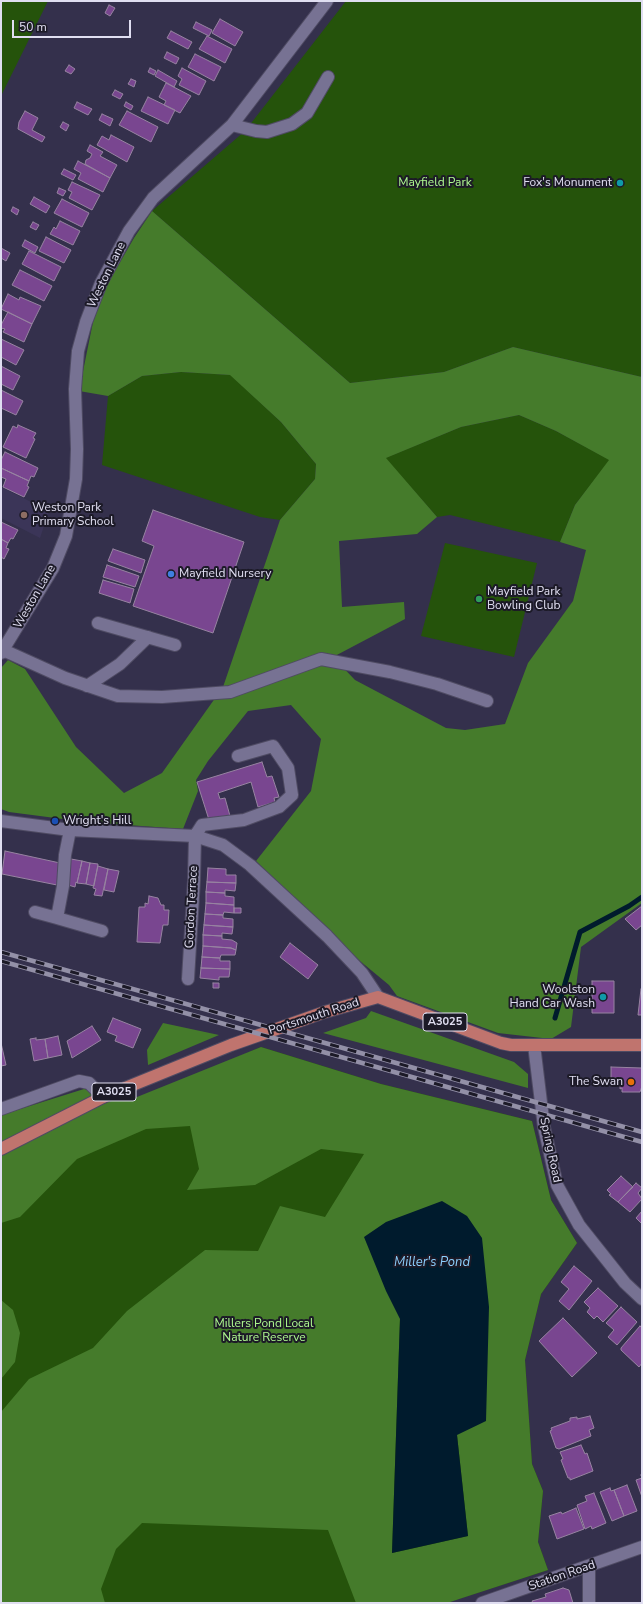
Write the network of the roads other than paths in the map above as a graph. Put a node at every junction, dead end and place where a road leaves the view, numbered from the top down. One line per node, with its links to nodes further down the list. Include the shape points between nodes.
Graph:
1 (327, 1): 3 (street, Weston Lane)
2 (328, 77): 3 (street, via 307,113 292,124 267,132)
3 (232, 125): 7 (street, Weston Lane, via 153,198 129,231 95,297 80,341 75,369 76,479 66,536 52,568)
4 (98, 623): 5 (street)
5 (148, 637): 6 (street); 8 (street, via 120,664)
6 (175, 645)
7 (2, 652): 8 (street)
8 (87, 686): 9 (street, via 118,696 162,697 230,692 321,659 390,672)
9 (487, 701)
10 (238, 756): 13 (street, via 273,746 288,768 292,795 278,808 244,820 202,826)
11 (1, 821): 12 (street)
12 (70, 830): 13 (street); 15 (street)
13 (195, 836): 17 (street, Gordon Terrace); 18 (street, via 223,845 250,865 343,953 362,973)
14 (36, 912): 15 (street)
15 (57, 918): 16 (street)
16 (102, 931)
17 (188, 979)
18 (378, 997): 19 (main road, A3025, via 501,1043); 21 (main road, Portsmouth Road / A3025, via 325,1012 231,1045)
19 (534, 1045): 20 (main road, A3025); 24 (street, Spring Road, via 544,1127 557,1185 579,1225 625,1283)
20 (642, 1045)
21 (103, 1097): 22 (street, via 89,1084 79,1081); 23 (main road, Portsmouth Road / A3025)
22 (1, 1110)
23 (1, 1149)
24 (642, 1299)
25 (642, 1547): 26 (street, Station Road)
26 (589, 1567): 27 (street, Station Road); 28 (street)
27 (482, 1603)
28 (589, 1603)

